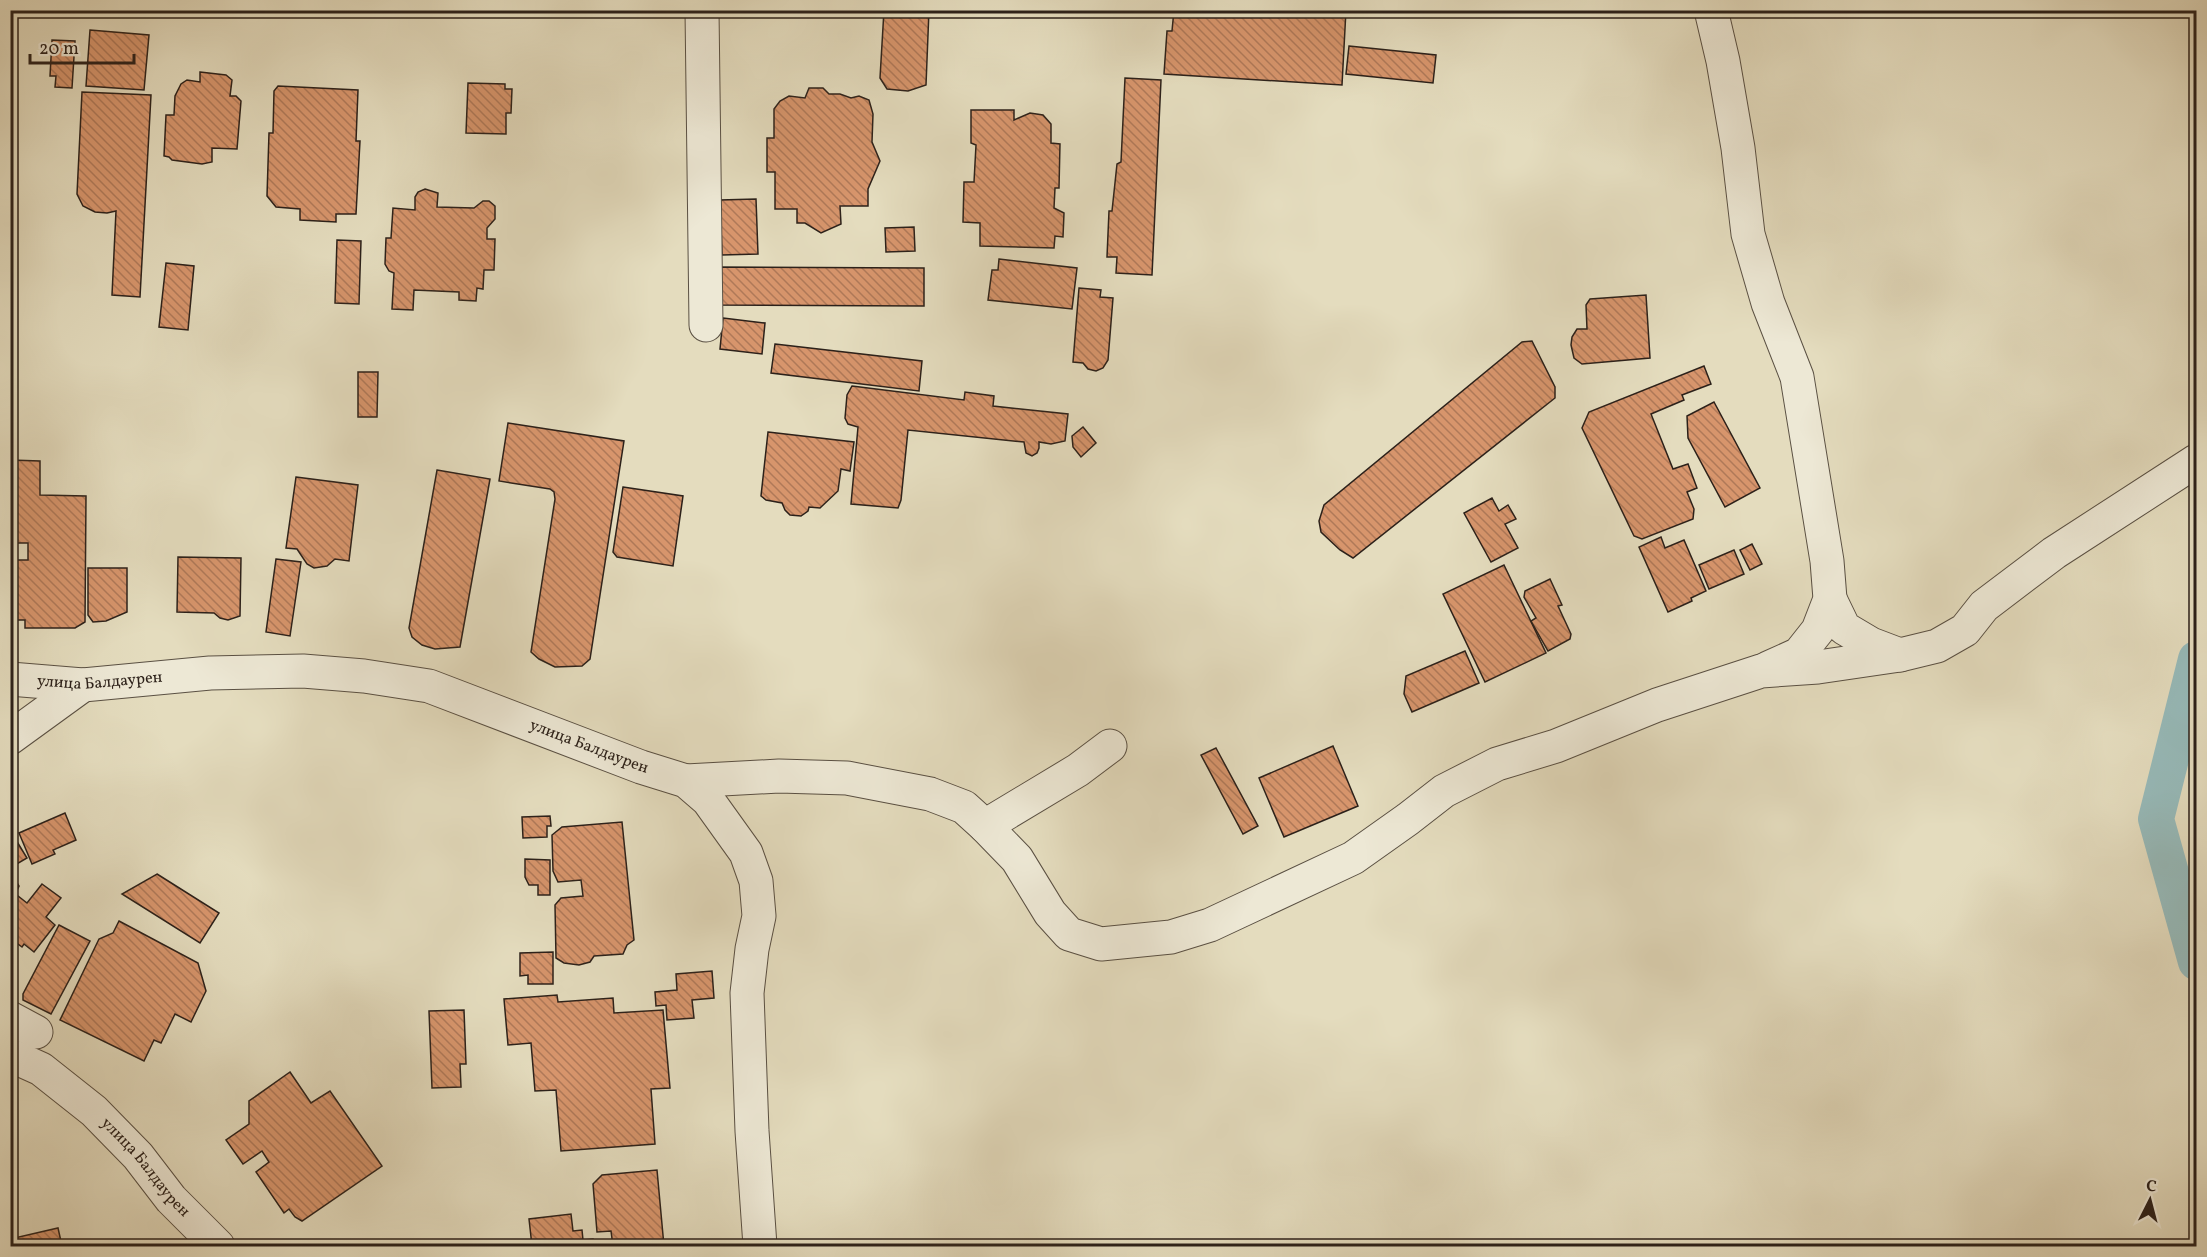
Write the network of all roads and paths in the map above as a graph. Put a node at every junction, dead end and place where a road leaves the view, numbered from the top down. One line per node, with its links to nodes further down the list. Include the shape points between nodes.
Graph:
1 (702, 10): 3 (street)
2 (1711, 10): 5 (street, via 1738,148 1748,234 1768,303 1797,377)
3 (706, 325)
4 (2196, 461): 6 (street, via 2054,553 1984,606 1965,630 1937,646)
5 (1830, 599): 6 (street, via 1844,628); 7 (street, via 1818,630 1799,654)
6 (1900, 655): 7 (street)
7 (1761, 671): 13 (street, via 1497,764 1444,791 1353,858 1210,926 1171,937 1101,944 1069,934 1050,913 1017,859)
8 (10, 679): 9 (street, улица Балдаурен)
9 (83, 685): 10 (street); 12 (street, улица Балдаурен, via 177,676 303,671 429,686)
10 (10, 738)
11 (1110, 746): 13 (street)
12 (686, 781): 13 (street, via 779,776 847,778 930,794 964,807); 16 (street, улица Балдаурен, via 708,800 746,853 756,881 759,916 747,993)
13 (985, 826)
14 (10, 1055): 15 (street, улица Балдаурен, via 40,1070 94,1111)
15 (218, 1246)
16 (760, 1246)

